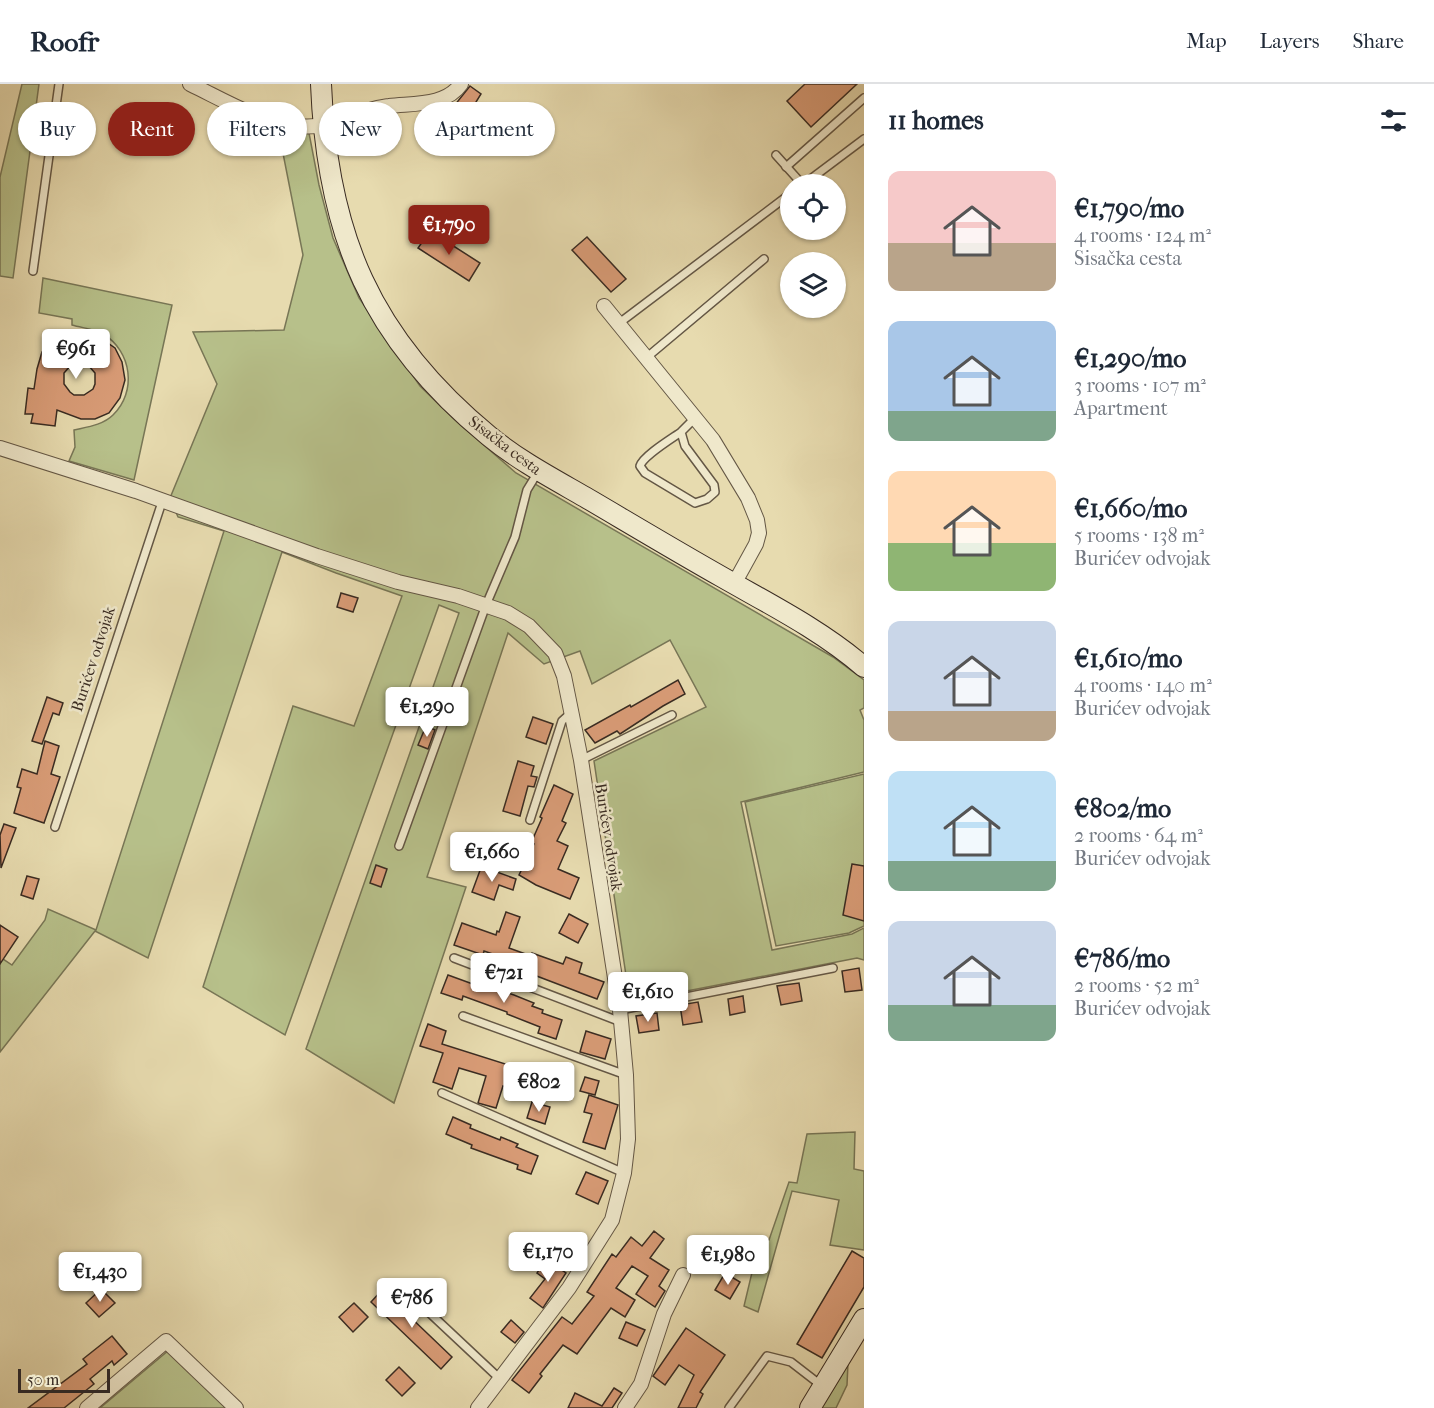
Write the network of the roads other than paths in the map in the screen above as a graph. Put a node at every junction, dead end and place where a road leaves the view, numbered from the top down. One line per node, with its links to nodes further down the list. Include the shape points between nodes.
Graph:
1 (59, 84): 17 (lane)
2 (190, 84): 8 (street, via 257,116 281,123)
3 (321, 84): 6 (main road, Sisačka cesta)
4 (460, 84): 7 (street, via 454,93 442,99)
5 (864, 98): 12 (lane)
6 (322, 102)
7 (402, 104)
8 (319, 125)
9 (864, 140): 14 (lane)
10 (776, 155): 12 (lane)
11 (328, 156): 24 (main road, Sisačka cesta, via 336,207 353,258 382,318 406,352 459,409 490,438)
12 (786, 167): 13 (lane)
13 (793, 174)
14 (817, 174)
15 (780, 202): 19 (lane)
16 (764, 259): 20 (lane)
17 (33, 271)
18 (604, 306): 19 (street)
19 (618, 324): 20 (street)
20 (646, 358): 21 (street)
21 (695, 418): 22 (lane); 26 (street, via 713,440 757,520 756,544)
22 (681, 432): 22 (lane, via 640,466 645,473 695,503 716,492 685,446)
23 (0, 448): 25 (street, Burićev odvojak)
24 (539, 471): 26 (main road, Sisačka cesta); 27 (lane, via 527,490 516,537)
25 (162, 502): 27 (street, Burićev odvojak, via 398,582); 33 (lane, Burićev odvojak)
26 (734, 584): 28 (main road, Sisačka cesta, via 811,628)
27 (486, 605): 29 (street, Burićev odvojak, via 529,626 555,653); 34 (lane)
28 (864, 667)
29 (572, 712): 31 (street, Burićev odvojak); 32 (lane, via 562,721)
30 (672, 715): 31 (lane)
31 (581, 760): 38 (street, Burićev odvojak)
32 (530, 819)
33 (55, 827)
34 (399, 846)
35 (454, 958): 38 (lane)
36 (833, 968): 38 (lane)
37 (463, 1016): 39 (lane)
38 (620, 1016): 39 (street, Burićev odvojak)
39 (626, 1075): 41 (street, Burićev odvojak, via 628,1138)
40 (442, 1093): 41 (lane)
41 (624, 1173): 45 (street, Burićev odvojak, via 612,1220 569,1288)
42 (683, 1275): 50 (street, via 664,1314 641,1384)
43 (403, 1288): 45 (lane)
44 (864, 1319): 46 (main road)
45 (500, 1379): 49 (street, Burićev odvojak)
46 (823, 1386): 51 (lane, via 791,1362 767,1356); 52 (main road)
47 (87, 1408): 48 (street, via 166,1341)
48 (237, 1408)
49 (478, 1408)
50 (625, 1408)
51 (729, 1408)
52 (810, 1408)

